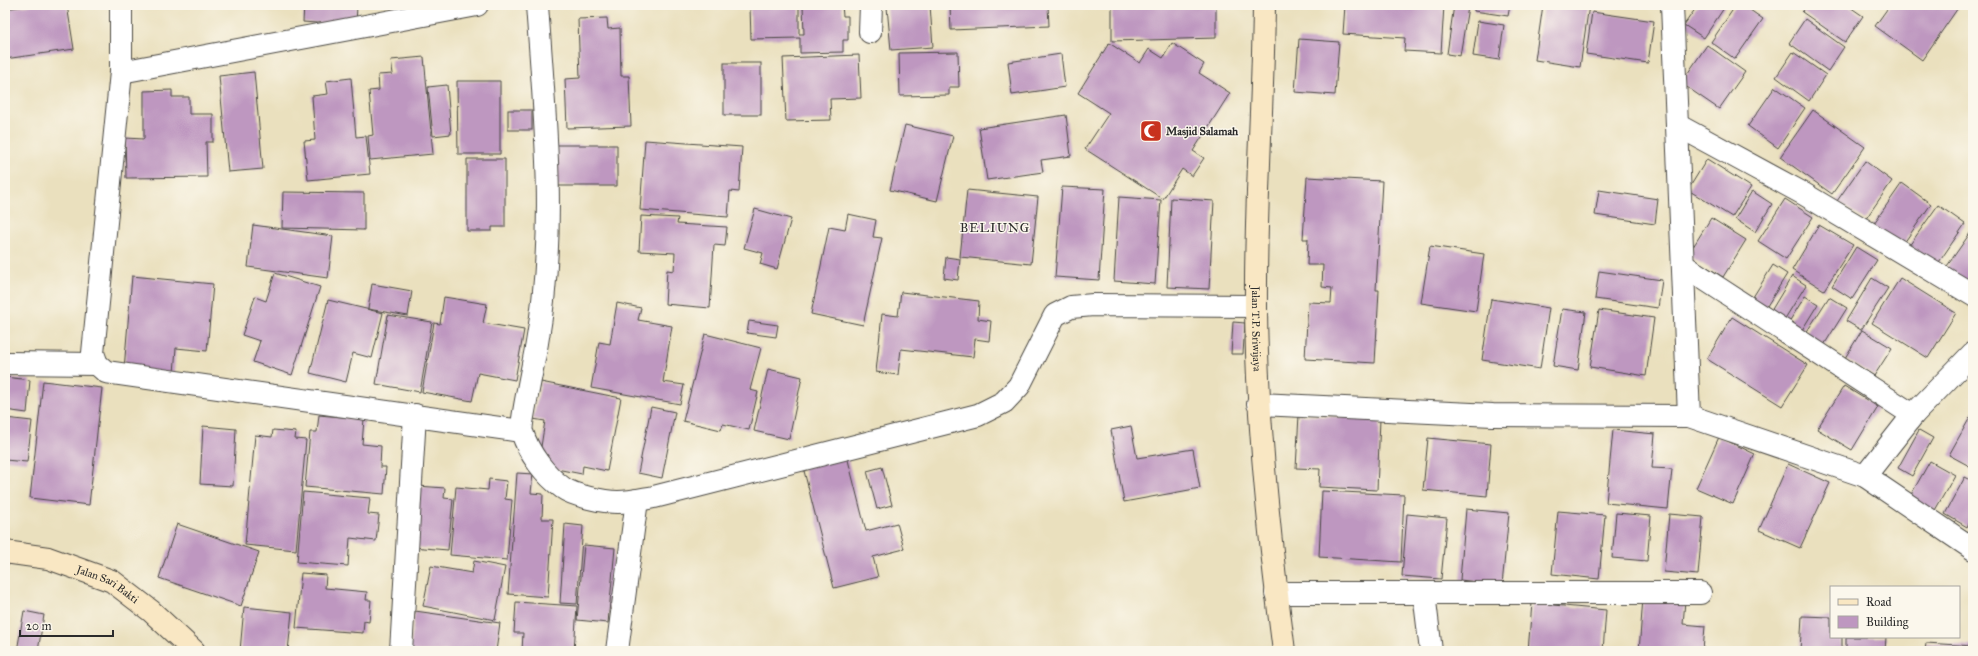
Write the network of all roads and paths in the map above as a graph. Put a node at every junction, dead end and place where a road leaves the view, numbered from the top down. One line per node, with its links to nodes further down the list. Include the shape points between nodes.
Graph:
1 (121, 5): 8 (street)
2 (477, 5): 8 (street)
3 (537, 5): 20 (street, via 547,163 548,239 543,308)
4 (871, 5): 7 (street)
5 (1264, 5): 12 (main road, Jalan T.P. Sriwijaya)
6 (1672, 5): 9 (street)
7 (870, 32)
8 (121, 72): 15 (street, via 93,354)
9 (1677, 125): 10 (street); 11 (street, via 1804,194)
10 (1683, 265): 18 (street); 19 (street)
11 (1973, 295)
12 (1256, 306): 16 (main road, Jalan T.P. Sriwijaya); 22 (street, via 1071,307 1055,315 1019,386 1004,402 978,415 654,498)
13 (1973, 353): 18 (street)
14 (5, 363): 15 (street)
15 (97, 364): 17 (street, via 106,372)
16 (1258, 404): 19 (street, via 1493,415); 25 (main road, Jalan T.P. Sriwijaya)
17 (415, 415): 20 (street); 29 (street)
18 (1913, 415): 21 (street)
19 (1689, 416): 21 (street)
20 (521, 431): 22 (street, via 545,472 564,489 618,502)
21 (1865, 476): 23 (street)
22 (636, 500): 30 (street)
23 (1973, 549)
24 (5, 552): 28 (main road, Jalan Sari Bakti, via 48,558 112,581)
25 (1276, 593): 26 (street); 31 (main road, Jalan T.P. Sriwijaya)
26 (1424, 593): 27 (street); 32 (street)
27 (1700, 593)
28 (194, 651)
29 (401, 651)
30 (617, 651)
31 (1284, 651)
32 (1431, 651)

